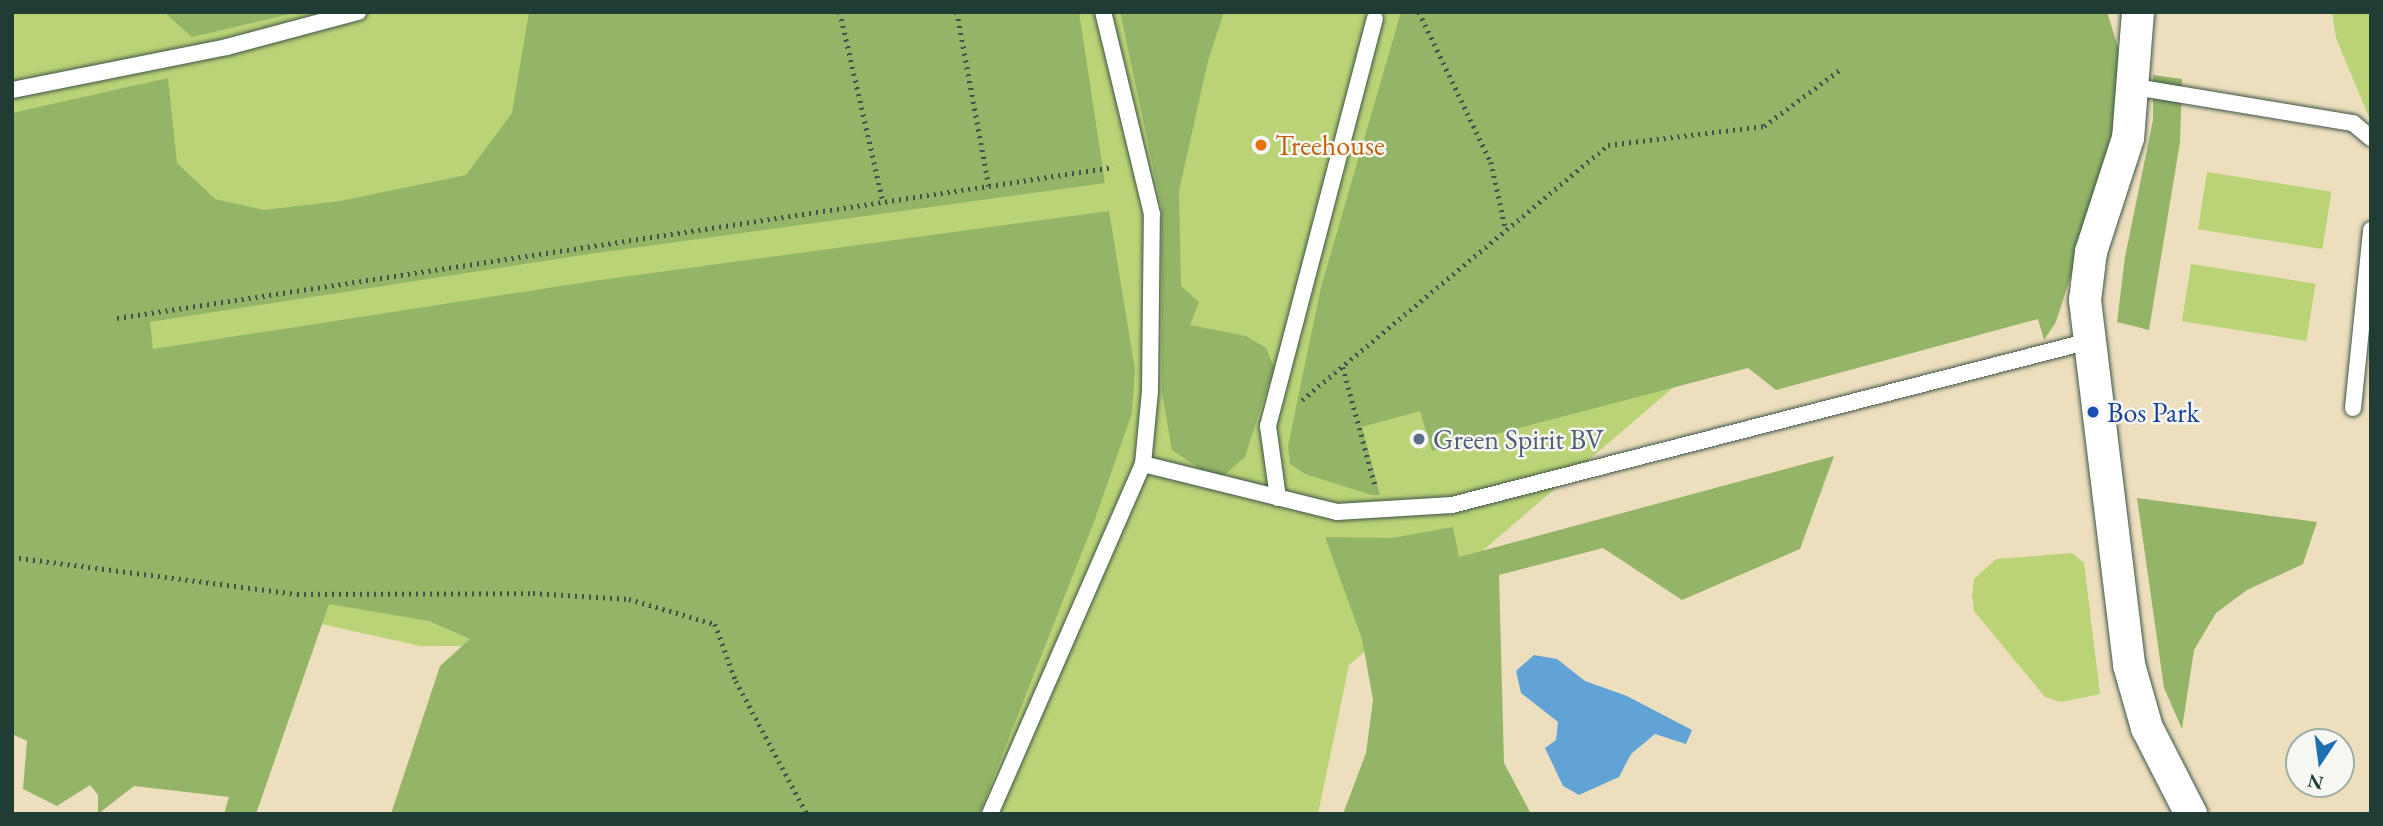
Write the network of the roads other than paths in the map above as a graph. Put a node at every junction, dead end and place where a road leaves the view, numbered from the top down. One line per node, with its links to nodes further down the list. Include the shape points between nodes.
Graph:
1 (358, 12): 6 (lane, via 227,47)
2 (1103, 12): 11 (lane, via 1152,214 1150,391)
3 (2138, 12): 5 (street)
4 (1375, 19): 12 (lane, via 1268,426)
5 (2135, 87): 7 (lane, via 2353,123); 9 (street, via 2128,138 2091,252 2085,300)
6 (12, 90)
7 (2371, 138)
8 (2371, 230): 10 (lane)
9 (2090, 341): 12 (lane, via 1452,505 1383,513 1337,512); 14 (street, via 2129,665 2147,728)
10 (2353, 408)
11 (1143, 464): 12 (lane); 13 (lane)
12 (1278, 498)
13 (990, 814)
14 (2191, 814)

